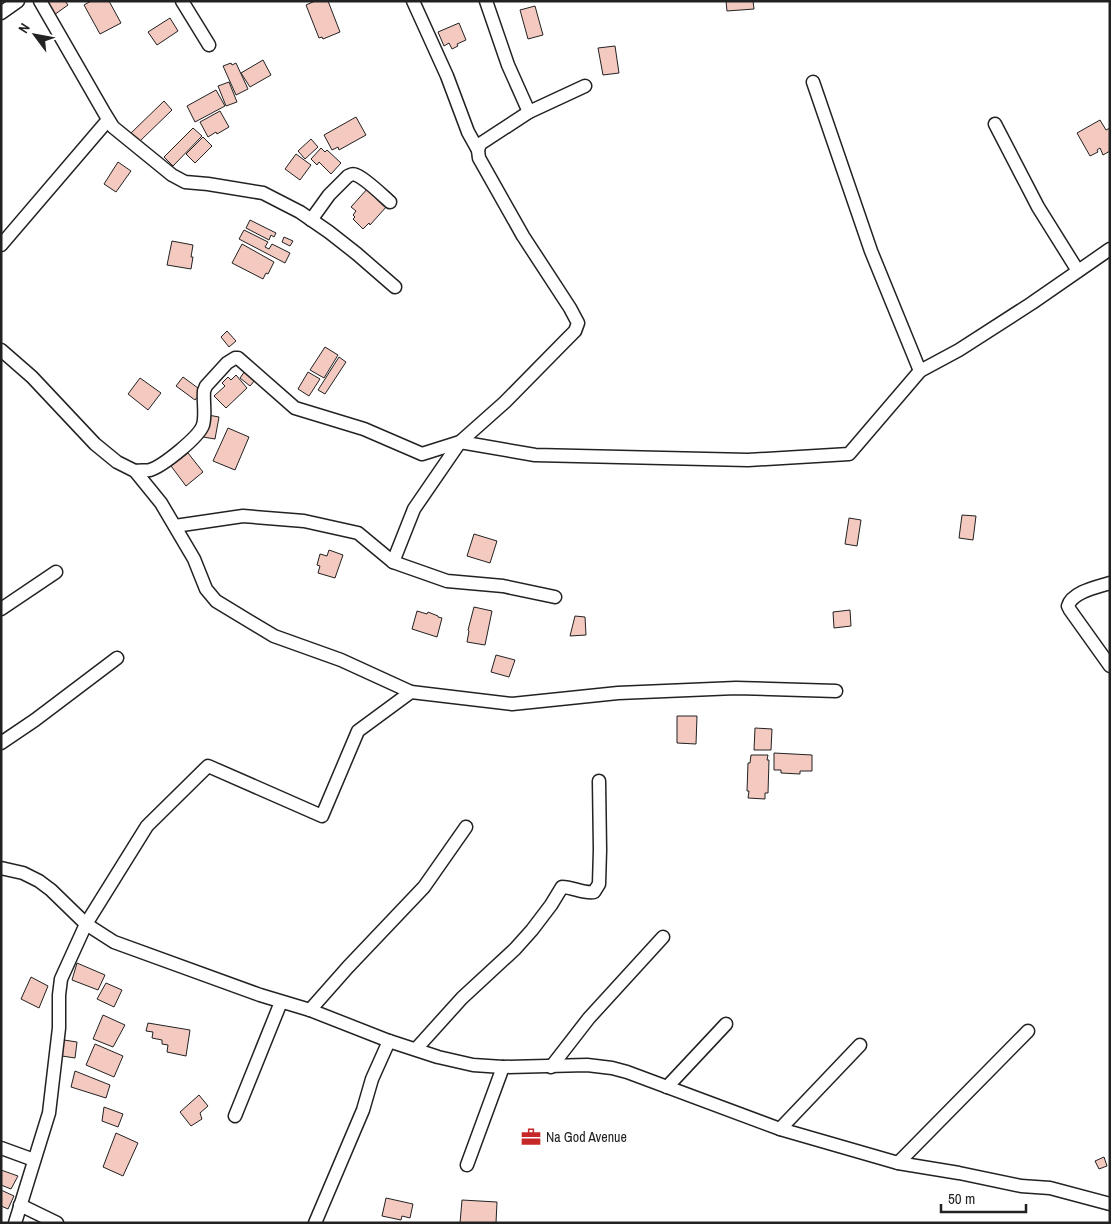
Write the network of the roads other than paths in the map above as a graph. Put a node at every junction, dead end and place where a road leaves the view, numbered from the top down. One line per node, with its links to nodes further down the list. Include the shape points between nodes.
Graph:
1 (18, 1): 6 (street)
2 (40, 1): 11 (street)
3 (182, 1): 7 (street)
4 (413, 1): 13 (street)
5 (486, 1): 10 (street, via 508,65)
6 (1, 13)
7 (209, 45)
8 (813, 82): 21 (street, via 870,251)
9 (585, 86): 10 (street)
10 (529, 112): 13 (street, via 480,144)
11 (108, 120): 15 (street, via 172,175 185,182 263,193); 16 (street)
12 (995, 124): 18 (street, via 1038,207)
13 (478, 150): 22 (street, via 479,158 523,236 578,323 575,331 505,402)
14 (390, 202): 15 (street, via 352,174 329,195)
15 (311, 220): 19 (street)
16 (1, 245)
17 (1110, 249): 18 (street)
18 (1078, 271): 21 (street, via 960,350)
19 (395, 287)
20 (1, 350): 23 (street, via 32,377 95,444 117,462)
21 (920, 371): 22 (street, via 849,454 748,460 535,456)
22 (460, 442): 23 (street, via 422,454 364,430 295,408 238,358 234,358 206,386 204,422 197,435 165,462 150,470); 25 (street, via 414,509)
23 (135, 470): 24 (street)
24 (175, 526): 25 (street, via 244,516 304,521 358,533); 33 (street, via 206,589 216,601 274,636 340,660)
25 (393, 562): 28 (street, via 447,582 503,586)
26 (56, 572): 29 (street)
27 (1110, 583): 31 (street, via 1072,597 1068,606)
28 (556, 597)
29 (1, 609)
30 (117, 658): 34 (street)
31 (1110, 666)
32 (836, 691): 33 (street, via 726,688 618,693 512,704)
33 (411, 692): 38 (street, via 358,731 322,816 208,766 147,826)
34 (1, 743)
35 (599, 781): 46 (street, via 599,884 594,892 562,887 515,949 462,998)
36 (466, 827): 41 (street, via 424,887)
37 (1, 868): 38 (street, via 39,881)
38 (86, 924): 40 (street, via 114,942); 53 (street, via 61,979 49,1113)
39 (663, 937): 47 (street, via 588,1018)
40 (281, 1002): 41 (street); 50 (street)
41 (310, 1010): 44 (street)
42 (726, 1024): 49 (street)
43 (1028, 1031): 54 (street)
44 (389, 1041): 46 (street); 60 (street)
45 (860, 1045): 51 (street)
46 (416, 1049): 48 (street, via 454,1061)
47 (551, 1067): 48 (street); 49 (street, via 587,1065 612,1068)
48 (502, 1068): 55 (street)
49 (667, 1087): 51 (street)
50 (235, 1116)
51 (780, 1129): 54 (street)
52 (1, 1148): 53 (street)
53 (34, 1160): 57 (street)
54 (898, 1163): 56 (street, via 1021,1186 1050,1188)
55 (467, 1165)
56 (1110, 1204)
57 (20, 1205): 58 (street); 59 (street)
58 (54, 1222)
59 (15, 1223)
60 (315, 1223)

